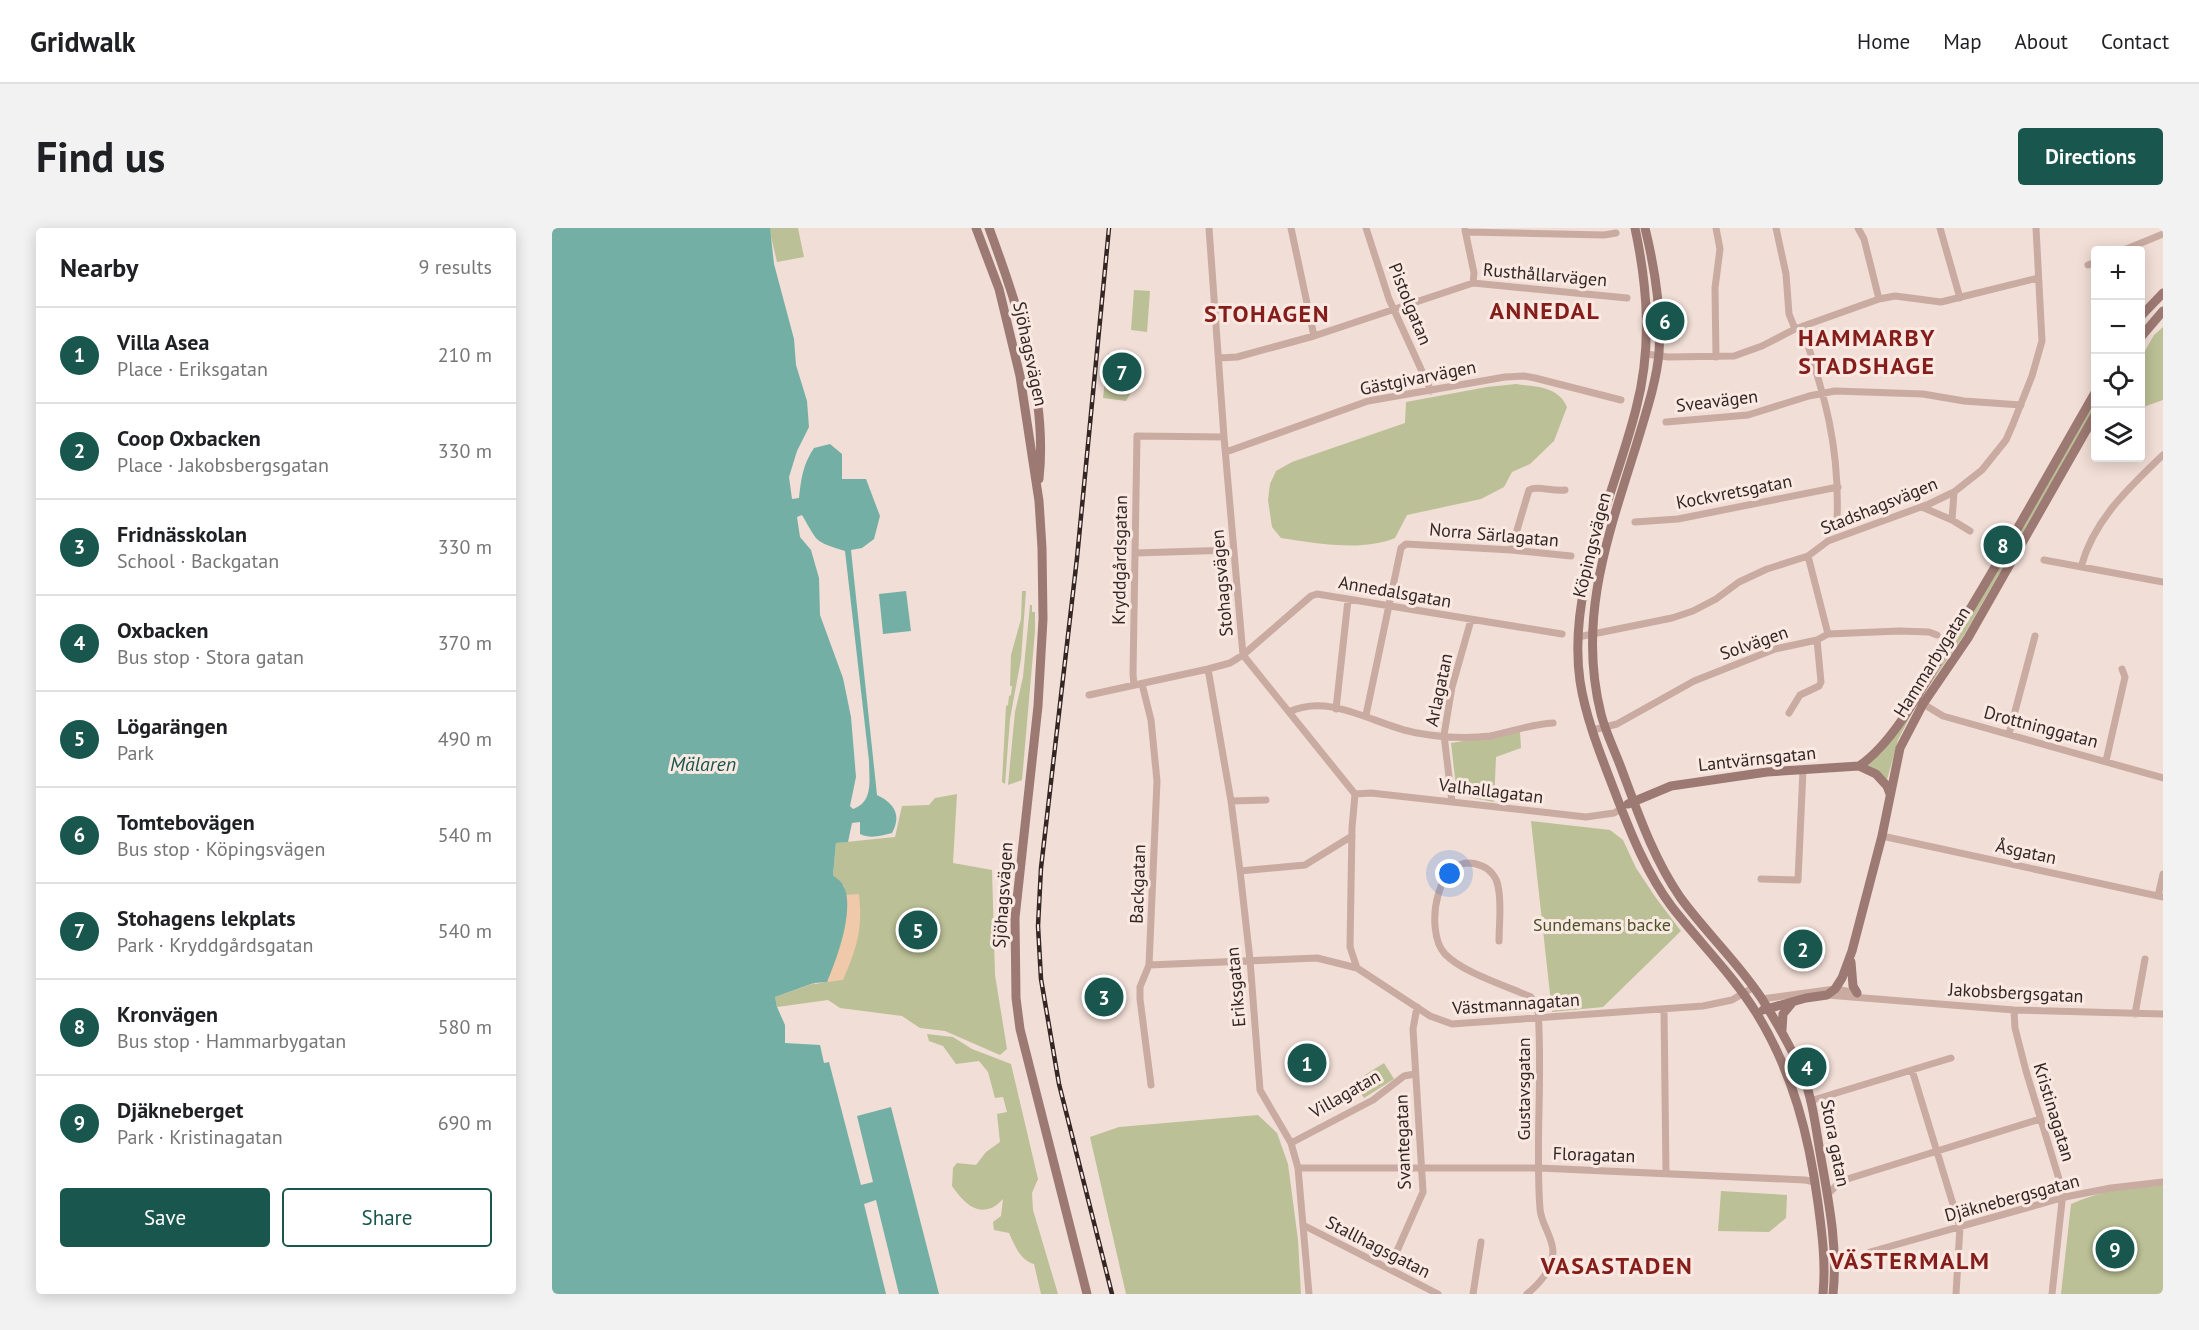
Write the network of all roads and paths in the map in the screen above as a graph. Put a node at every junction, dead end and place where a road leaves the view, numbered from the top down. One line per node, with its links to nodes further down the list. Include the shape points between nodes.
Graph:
1 (976, 228): 23 (main road, Sjöhagsvägen)
2 (1209, 228): 34 (street, Stohagsvägen)
3 (1291, 228): 30 (street)
4 (1366, 228): 24 (street, Pistolgatan)
5 (1635, 228): 31 (main road, Köpingsvägen, via 1644,279)
6 (1645, 228): 32 (main road, Köpingsvägen, via 1657,287)
7 (1716, 228): 33 (street, via 1720,249 1715,288)
8 (1776, 228): 27 (street, via 1790,314)
9 (1858, 228): 22 (street)
10 (1940, 228): 21 (street)
11 (2036, 228): 17 (street, Stadshagsvägen)
12 (990, 230): 23 (main road, via 993,257 1006,298); 29 (main road, Sjöhagsvägen)
13 (1465, 230): 14 (street); 18 (street)
14 (1616, 233)
15 (2163, 234): 16 (street)
16 (2134, 246)
17 (2038, 278): 21 (street); 39 (street, Stadshagsvägen, via 2042,340)
18 (1473, 283): 20 (street, Rusthållarvägen); 24 (street, Rusthållarvägen)
19 (2163, 293): 26 (main road)
20 (1627, 298)
21 (1960, 298): 22 (street, via 1941,302 1895,296)
22 (1879, 299): 27 (street)
23 (1004, 309): 29 (main road); 47 (main road, Sjöhagsvägen, via 1020,376)
24 (1393, 309): 30 (street, Rusthållarvägen); 35 (street, Pistolgatan)
25 (2163, 311): 28 (main road)
26 (2145, 312)
27 (1798, 328): 33 (street, via 1744,354); 36 (street)
28 (2145, 332)
29 (1023, 334): 47 (main road, Sjöhagsvägen, via 1037,410 1041,456)
30 (1314, 336): 34 (street, Rusthållarvägen, via 1237,357)
31 (1646, 354): 32 (street); 70 (main road, Köpingsvägen, via 1636,409 1588,574)
32 (1659, 355): 33 (street); 66 (main road, Köpingsvägen, via 1645,418 1603,556 1593,610)
33 (1716, 357)
34 (1219, 358): 42 (street, Stohagsvägen)
35 (1431, 390): 37 (street, Gästgivarvägen, via 1524,376); 43 (street, Gästgivarvägen, via 1368,401)
36 (1824, 393): 39 (street, Sveavägen, via 1923,394); 40 (street, Sveavägen, via 1756,414); 45 (street)
37 (1621, 400)
38 (2091, 400): 77 (main road, Hammarbygatan)
39 (2021, 405): 48 (street, Stadshagsvägen, via 2006,440 1992,459)
40 (1666, 422)
41 (2091, 422): 77 (main road, Hammarbygatan, via 1968,638)
42 (1224, 437): 43 (street, Stohagsvägen); 56 (street, Kryddgårdsgatan, via 1137,436)
43 (1226, 452): 54 (street, Stohagsvägen)
44 (2163, 455): 60 (street, via 2110,508)
45 (1838, 487): 51 (street); 52 (street, Kockvretsgatan, via 1678,519)
46 (1565, 490): 55 (street, via 1529,490)
47 (1037, 491): 148 (main road, Sjöhagsvägen, via 1043,619 1038,706 1015,918 1016,998 1020,1029)
48 (1954, 492): 49 (street, Stadshagsvägen); 50 (street)
49 (1922, 507): 50 (street); 58 (street, Stadshagsvägen, via 1837,537)
50 (1953, 520): 53 (street)
51 (1837, 521)
52 (1635, 522)
53 (1970, 531)
54 (1234, 550): 56 (street); 72 (street, Stohagsvägen)
55 (1511, 550): 57 (street, Norra Särlagatan); 63 (street, Norra Särlagatan, via 1406,543 1401,548)
56 (1136, 553): 75 (street, Kryddgårdsgatan, via 1133,674)
57 (1571, 556)
58 (1808, 556): 66 (street, Stadshagsvägen, via 1767,568 1693,611); 67 (street)
59 (2044, 560): 60 (street)
60 (2081, 567): 61 (street)
61 (2163, 582)
62 (1348, 600): 63 (street, Annedalsgatan); 72 (street, Annedalsgatan, via 1311,596); 78 (street)
63 (1390, 605): 64 (street, Annedalsgatan); 81 (street)
64 (1471, 620): 65 (street, Annedalsgatan); 86 (street, Arlagatan, via 1452,687)
65 (1562, 634)
66 (1593, 634): 70 (street, Stadshagsvägen); 83 (main road, Köpingsvägen, via 1593,673)
67 (1828, 634): 68 (street, Solvägen, via 1899,631); 71 (street, Solvägen)
68 (1937, 635)
69 (2035, 636): 85 (street)
70 (1578, 637): 84 (main road, Köpingsvägen, via 1580,681)
71 (1817, 640): 80 (street, via 1819,686 1800,695); 83 (street, Solvägen, via 1775,650 1694,681)
72 (1243, 655): 73 (street, Annedalsgatan); 79 (street, Stohagsvägen)
73 (1208, 669): 75 (street, Annedalsgatan); 95 (street, Eriksgatan)
74 (2122, 669): 87 (street, via 2125,677)
75 (1138, 685): 76 (street, Annedalsgatan); 108 (street, Backgatan, via 1151,720 1158,780)
76 (1089, 695)
77 (1919, 701): 85 (street, Drottninggatan, via 1943,716); 88 (main road, Hammarbygatan, via 1883,747); 92 (main road, Hammarbygatan, via 1900,748)
78 (1336, 708): 79 (street, via 1306,705); 81 (street)
79 (1289, 712): 91 (street, Stohagsvägen)
80 (1789, 713)
81 (1366, 715): 86 (street, via 1416,733)
82 (1553, 723): 86 (street, via 1488,736)
83 (1605, 727): 84 (street, Solvägen); 94 (main road, Köpingsvägen)
84 (1593, 730): 97 (main road, Köpingsvägen)
85 (2008, 734): 87 (street, Drottninggatan)
86 (1444, 735): 96 (street, Arlagatan)
87 (2106, 761): 90 (street, Drottninggatan)
88 (1859, 766): 89 (main road, Lantvärnsgatan); 92 (main road, via 1876,774)
89 (1803, 770): 94 (main road, Lantvärnsgatan, via 1671,786); 102 (street, via 1798,880)
90 (2163, 778)
91 (1355, 794): 96 (street, Valhallagatan); 98 (street)
92 (1890, 794): 99 (main road, Hammarbygatan)
93 (1266, 800): 95 (street)
94 (1633, 800): 97 (main road, Lantvärnsgatan); 110 (main road, Köpingsvägen, via 1671,883)
95 (1230, 801): 100 (street, Eriksgatan)
96 (1452, 802): 97 (street, Valhallagatan, via 1586,818)
97 (1621, 809): 113 (main road, Köpingsvägen, via 1654,880 1671,906)
98 (1352, 836): 100 (street, via 1305,865); 109 (street, via 1350,946)
99 (1882, 836): 103 (street, Åsgatan); 105 (main road, Hammarbygatan)
100 (1240, 871): 107 (street, Eriksgatan)
101 (2163, 874): 103 (street)
102 (1761, 879)
103 (2161, 897)
104 (1499, 941): 125 (street, Gustavsgatan, via 1495,877 1475,863 1453,868 1442,882 1437,903 1437,941 1443,952 1464,968 1531,997)
105 (1852, 951): 111 (main road, Hammarbygatan, via 1847,968); 112 (main road, Hammarbygatan, via 1851,974)
106 (2145, 959): 123 (street)
107 (1250, 960): 108 (street, Västmannagatan); 109 (street, Västmannagatan, via 1317,958); 133 (street, Eriksgatan, via 1260,1090)
108 (1149, 965): 130 (street, Backgatan, via 1140,987 1140,999)
109 (1357, 968): 118 (street, Västmannagatan)
110 (1754, 987): 113 (street, Västmannagatan); 114 (main road, Köpingsvägen)
111 (1831, 992): 112 (street, Jakobsbergsgatan); 114 (street, Jakobsbergsgatan); 115 (street, Jakobsbergsgatan); 116 (main road)
112 (1857, 993): 115 (street, Jakobsbergsgatan)
113 (1743, 994): 117 (main road, Köpingsvägen); 120 (street, Västmannagatan, via 1732,1000)
114 (1762, 999): 117 (main road); 119 (main road, Köpingsvägen)
115 (1867, 999): 121 (street, Jakobsbergsgatan)
116 (1792, 1002): 119 (main road); 126 (main road, via 1783,1014)
117 (1751, 1005): 122 (main road, Stora gatan)
118 (1417, 1007): 125 (street, Västmannagatan, via 1452,1024); 129 (street, Svantegatan, via 1413,1029)
119 (1768, 1008): 122 (main road); 126 (main road, Stora gatan)
120 (1664, 1009): 125 (street, Västmannagatan); 138 (street)
121 (2014, 1010): 123 (street, Jakobsbergsgatan); 132 (street, Kristinagatan, via 2015,1028)
122 (1757, 1014): 139 (main road, Stora gatan, via 1792,1084)
123 (2134, 1014): 124 (street, Jakobsbergsgatan)
124 (2163, 1014)
125 (1538, 1019): 137 (street, Gustavsgatan)
126 (1784, 1036): 131 (main road, Stora gatan, via 1802,1072)
127 (1951, 1058): 128 (street)
128 (1912, 1070): 131 (street); 134 (street)
129 (1415, 1074): 133 (street, Villagatan, via 1404,1076 1373,1100); 136 (street, Svantegatan)
130 (1151, 1085)
131 (1810, 1101): 141 (main road, Stora gatan)
132 (2040, 1119): 134 (street); 142 (street, Kristinagatan)
133 (1291, 1143): 135 (street, Eriksgatan)
134 (1936, 1152): 141 (street, via 1841,1181); 144 (street)
135 (1298, 1168): 136 (street, Floragatan); 143 (street, Eriksgatan)
136 (1421, 1168): 137 (street, Floragatan); 147 (street, Svantegatan, via 1423,1192)
137 (1539, 1168): 138 (street, Floragatan); 152 (street, Gustavsgatan, via 1541,1215 1553,1252 1540,1283)
138 (1666, 1173): 139 (street, Floragatan)
139 (1815, 1182): 153 (main road, Stora gatan, via 1823,1241)
140 (2163, 1182): 142 (street, Djäknebergsgatan)
141 (1827, 1194): 154 (main road, Stora gatan, via 1835,1259)
142 (2062, 1198): 144 (street, Djäknebergsgatan); 156 (street, Kristinagatan)
143 (1305, 1226): 147 (street, Stallhagsgatan); 149 (street, Eriksgatan)
144 (1960, 1227): 146 (street, Djäknebergsgatan); 155 (street)
145 (1481, 1242): 151 (street)
146 (1870, 1252)
147 (1389, 1269): 150 (street, Stallhagsgatan)
148 (1087, 1294)
149 (1309, 1294)
150 (1438, 1294)
151 (1473, 1294)
152 (1527, 1294)
153 (1823, 1294)
154 (1833, 1294)
155 (1956, 1294)
156 (2052, 1294)

